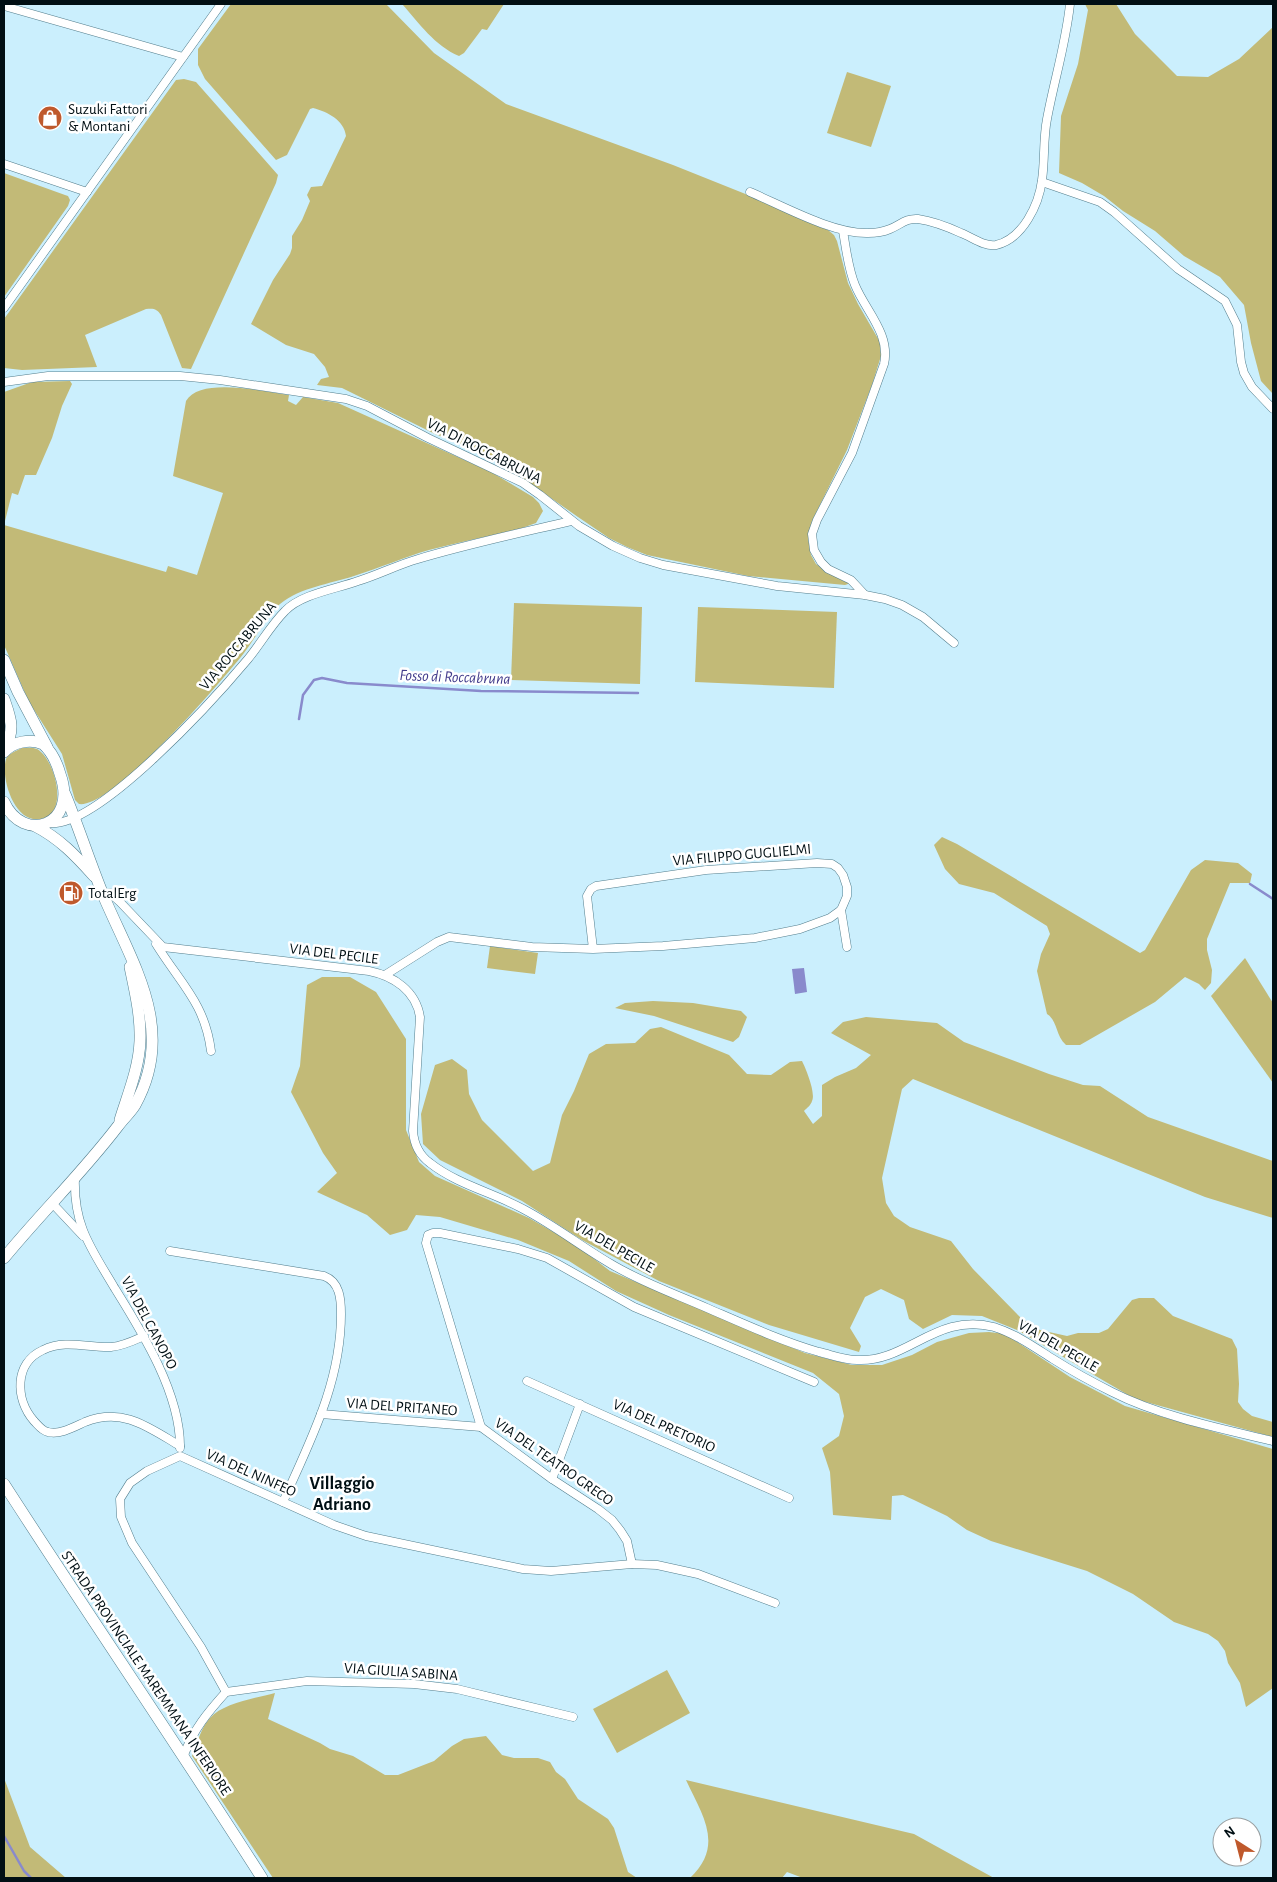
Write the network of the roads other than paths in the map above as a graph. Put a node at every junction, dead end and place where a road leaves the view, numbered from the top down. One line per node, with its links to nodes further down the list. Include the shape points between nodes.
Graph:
1 (221, 4): 4 (street)
2 (1070, 4): 6 (street, via 1046,125)
3 (4, 6): 4 (street)
4 (183, 57): 7 (street)
5 (4, 164): 7 (street)
6 (1042, 182): 9 (street, via 1025,223 1015,234 997,244 985,244 957,231 915,219 882,232); 12 (street, via 1100,202 1178,269 1225,301 1237,325 1244,373 1252,387)
7 (87, 192): 10 (street)
8 (750, 192): 9 (street)
9 (843, 231): 14 (street, via 853,279 881,333 886,354 852,453 815,522 812,537 814,550 824,566 851,580)
10 (4, 308)
11 (4, 382): 13 (street, VIA DI ROCCABRUNA, via 48,376 180,376 346,399 367,406 523,484)
12 (1273, 409)
13 (571, 520): 14 (street, VIA DI ROCCABRUNA, via 623,551 663,565 777,586); 22 (street, VIA ROCCABRUNA, via 426,557 297,602 285,611 235,674 172,742 121,787)
14 (864, 595): 15 (street, VIA DI ROCCABRUNA, via 911,609)
15 (954, 643)
16 (4, 660): 18 (main road)
17 (4, 698): 19 (main road, via 12,730)
18 (47, 747): 19 (main road, via 39,742 26,741); 20 (main road, via 59,770)
19 (4, 751)
20 (65, 794): 22 (main road); 23 (main road, via 59,814)
21 (4, 802): 24 (main road, via 15,818)
22 (75, 818): 23 (street, via 63,823); 25 (main road)
23 (48, 823): 24 (main road)
24 (35, 826): 25 (main road, via 57,838)
25 (98, 881): 26 (main road)
26 (104, 895): 28 (street, VIA DEL PECILE, via 110,893); 33 (main road, via 142,982 152,1021 152,1043 148,1071 132,1109)
27 (841, 910): 29 (street); 30 (street, via 809,927 762,936 681,945); 30 (street, VIA FILIPPO GUGLIELMI, via 847,896 846,883 838,868 825,863 726,868 620,882 596,886 588,894)
28 (151, 936): 31 (street, VIA DEL PECILE, via 163,947 180,950); 32 (street, via 199,1008 207,1026)
29 (846, 947)
30 (593, 949): 31 (street, via 532,947 449,937)
31 (385, 975): 44 (street, VIA DEL PECILE, via 406,989 420,1012 413,1130 422,1156 446,1173 523,1208 619,1269 781,1339 854,1360 887,1355 957,1325 992,1327 1022,1339 1073,1371 1130,1400 1204,1424)
32 (211, 1051)
33 (75, 1177): 34 (main road); 35 (street, via 75,1205)
34 (52, 1203): 35 (street); 37 (main road)
35 (85, 1238): 38 (street, VIA DEL CANOPO)
36 (170, 1251): 42 (street, via 324,1276 334,1282 340,1296 341,1336 335,1374)
37 (4, 1258)
38 (144, 1336): 45 (street, VIA DEL CANOPO, via 164,1378 176,1417); 45 (street, via 118,1346 65,1344 40,1351 28,1361 22,1372 22,1402 41,1429 48,1432 65,1430 102,1417 118,1416 140,1423)
39 (527, 1381): 41 (street, VIA DEL PRETORIO)
40 (814, 1382): 43 (street, VIA DEL TEATRO GRECO, via 634,1307 547,1258 518,1249 433,1233 428,1235 426,1246)
41 (580, 1404): 47 (street); 49 (street, VIA DEL PRETORIO)
42 (321, 1414): 43 (street, VIA DEL PRITANEO); 50 (street)
43 (481, 1427): 47 (street, VIA DEL TEATRO GRECO)
44 (1273, 1441)
45 (180, 1446): 46 (street, VIA DEL CANOPO)
46 (180, 1456): 50 (street, VIA DEL NINFEO); 53 (street, via 130,1483 120,1499 121,1517 132,1543 201,1646)
47 (552, 1479): 51 (street, VIA DEL TEATRO GRECO, via 618,1526 627,1541)
48 (4, 1484): 55 (main road, STRADA PROVINCIALE MAREMMANA INFERIORE)
49 (789, 1498)
50 (283, 1502): 51 (street, VIA DEL NINFEO, via 353,1533 506,1567 551,1571)
51 (632, 1564): 52 (street, VIA DEL NINFEO, via 689,1571)
52 (775, 1603)
53 (226, 1692): 54 (street, VIA GIULIA SABINA, via 307,1680 420,1684 457,1689); 55 (street, via 190,1738)
54 (573, 1717)
55 (184, 1756): 56 (main road, STRADA PROVINCIALE MAREMMANA INFERIORE)
56 (262, 1878)

